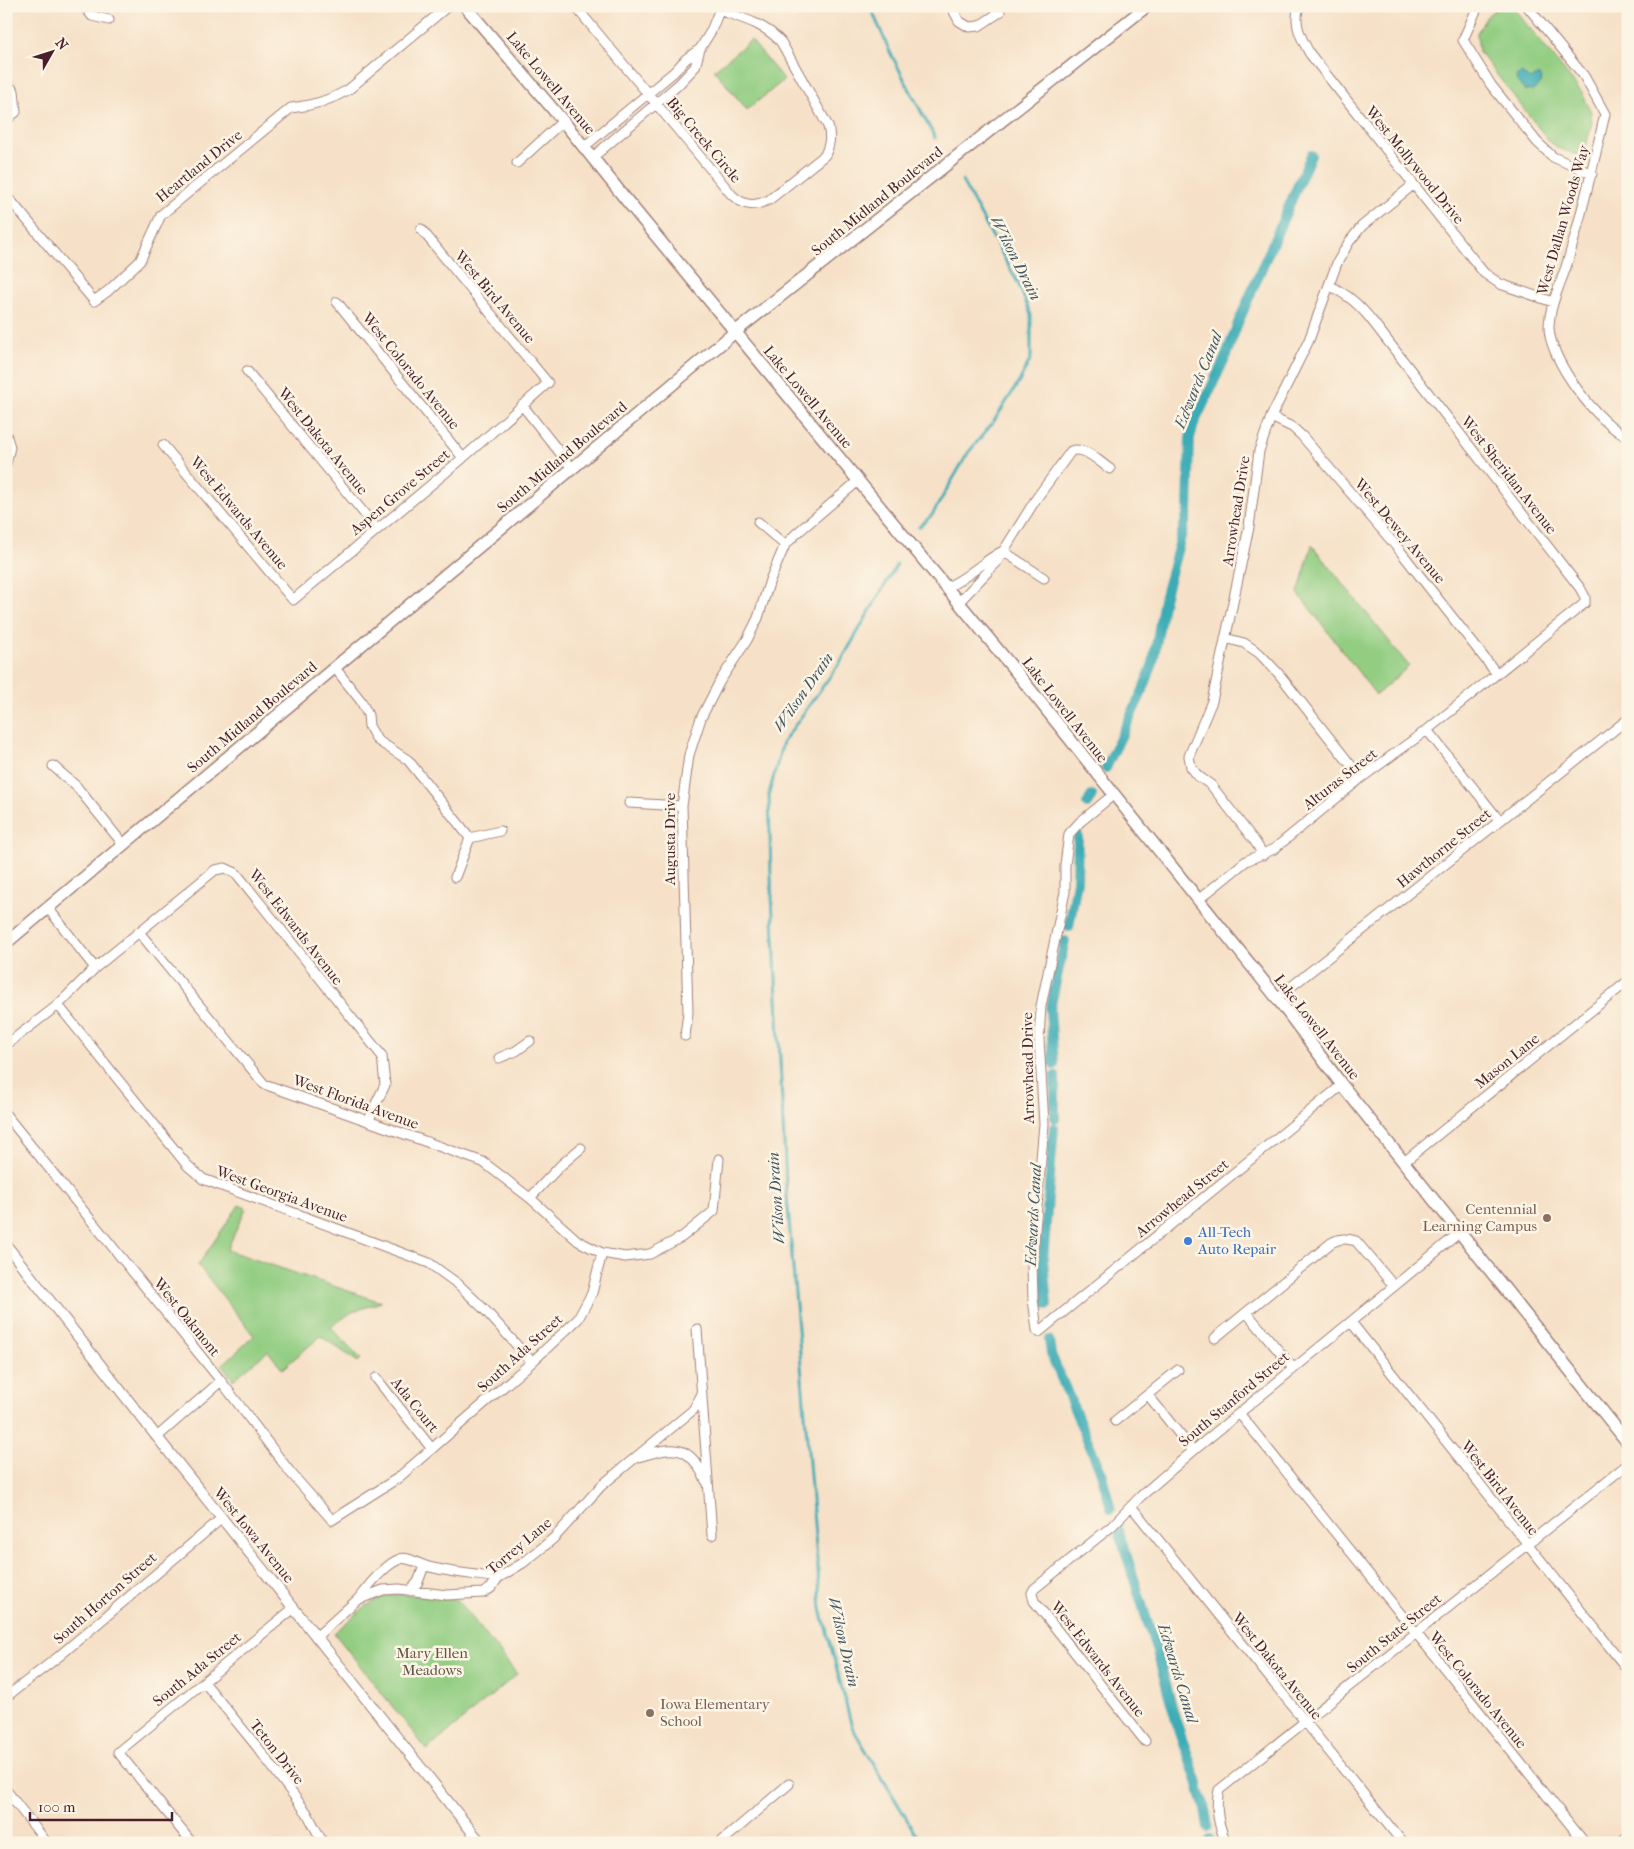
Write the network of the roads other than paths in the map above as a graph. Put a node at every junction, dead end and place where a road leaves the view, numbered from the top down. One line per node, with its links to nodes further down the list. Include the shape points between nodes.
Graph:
1 (84, 6): 12 (street, via 92,16)
2 (448, 6): 24 (street, Heartland Drive, via 348,90 313,106 291,108 160,215 140,261 94,300)
3 (465, 6): 18 (main road, Lake Lowell Avenue)
4 (575, 6): 15 (street, Big Creek Circle)
5 (951, 6): 11 (street, via 960,21 969,27 979,26)
6 (1148, 6): 29 (main road, South Midland Boulevard)
7 (1300, 6): 23 (street, West Mollywood Drive, via 1296,15 1298,32 1310,54)
8 (1478, 6): 22 (street, via 1463,40 1491,85 1537,142 1554,157)
9 (1527, 6): 22 (street, West Dallan Woods Way, via 1584,76 1605,114)
10 (720, 8): 13 (street); 16 (street, Big Creek Circle, via 763,26 781,42 828,126 831,136 825,155 769,200 751,205 741,203)
11 (1000, 12)
12 (109, 20)
13 (700, 49): 15 (street); 16 (street, via 695,67)
14 (6, 82): 17 (street, via 14,91 16,112)
15 (648, 94): 16 (street, Big Creek Circle); 19 (street)
16 (656, 103): 20 (street)
17 (6, 120)
18 (564, 121): 19 (main road, Lake Lowell Avenue); 21 (street)
19 (585, 146): 20 (main road, Lake Lowell Avenue)
20 (593, 157): 29 (main road, Lake Lowell Avenue)
21 (517, 163)
22 (1592, 174): 28 (street, West Dallan Woods Way)
23 (1413, 185): 26 (street, Arrowhead Drive, via 1362,226 1337,263); 28 (street, West Mollywood Drive, via 1484,273 1500,284)
24 (12, 202)
25 (421, 229): 31 (street, West Bird Avenue)
26 (1329, 285): 33 (street, Arrowhead Drive, via 1309,340); 52 (street, West Sheridan Avenue, via 1360,305 1585,597 1584,604)
27 (337, 302): 37 (street, West Colorado Avenue)
28 (1554, 302): 35 (street, West Dallan Woods Way, via 1549,327 1552,348 1564,370 1601,417 1618,433)
29 (735, 332): 39 (main road, South Midland Boulevard); 41 (main road, Lake Lowell Avenue)
30 (248, 371): 43 (street, West Dakota Avenue)
31 (548, 382): 32 (street, Aspen Grove Street)
32 (522, 405): 37 (street, Aspen Grove Street); 39 (street)
33 (1271, 417): 50 (street, Arrowhead Drive, via 1259,451 1249,527); 52 (street, West Dewey Avenue, via 1302,436 1401,552)
34 (6, 434): 38 (street, via 10,447)
35 (1628, 437)
36 (163, 445): 48 (street, West Edwards Avenue)
37 (463, 458): 43 (street, Aspen Grove Street)
38 (6, 464)
39 (572, 468): 51 (main road, South Midland Boulevard)
40 (1110, 469): 45 (street, via 1085,451 1071,451 1036,498)
41 (858, 481): 44 (street, Augusta Drive); 47 (main road, Lake Lowell Avenue)
42 (758, 522): 44 (street)
43 (377, 529): 48 (street, Aspen Grove Street)
44 (785, 545): 59 (street, Augusta Drive, via 758,618 700,718 689,754)
45 (1003, 551): 46 (street); 47 (street); 49 (street, via 996,563)
46 (1044, 578)
47 (947, 587): 49 (main road, Lake Lowell Avenue)
48 (293, 600)
49 (959, 602): 57 (main road, Lake Lowell Avenue)
50 (1225, 638): 56 (street, via 1244,643 1259,653); 64 (street, Arrowhead Drive, via 1212,701 1190,756 1191,767 1211,785)
51 (335, 668): 62 (street, via 362,701 377,740 408,760); 63 (main road, South Midland Boulevard)
52 (1497, 674): 54 (street, Alturas Street)
53 (1628, 719): 60 (street, Hawthorne Street)
54 (1427, 730): 56 (street, Alturas Street); 60 (street)
55 (53, 766): 63 (street, via 76,786)
56 (1360, 778): 64 (street, Alturas Street)
57 (1113, 795): 66 (main road, Lake Lowell Avenue); 92 (street, Arrowhead Drive, via 1069,834 1065,892 1041,1006 1039,1040 1044,1124 1032,1264 1033,1299)
58 (629, 803): 59 (street)
59 (682, 806): 74 (street, Augusta Drive, via 688,1013)
60 (1499, 820): 72 (street, Hawthorne Street)
61 (500, 831): 62 (street)
62 (470, 838): 65 (street)
63 (123, 844): 67 (main road, South Midland Boulevard)
64 (1263, 855): 66 (street, Alturas Street, via 1246,861)
65 (456, 877)
66 (1198, 900): 72 (main road, Lake Lowell Avenue)
67 (48, 908): 69 (main road, South Midland Boulevard); 70 (street)
68 (139, 932): 70 (street, West Edwards Avenue); 80 (street, West Florida Avenue, via 264,1084); 80 (street, West Edwards Avenue, via 215,870 225,868 236,872 382,1056 385,1086)
69 (6, 943)
70 (95, 968): 73 (street, West Edwards Avenue)
71 (1628, 981): 83 (street, Mason Lane)
72 (1277, 998): 78 (main road, Lake Lowell Avenue)
73 (58, 1005): 76 (street, West Edwards Avenue); 94 (street, West Georgia Avenue, via 187,1165 203,1179 429,1263 458,1284)
74 (685, 1036)
75 (530, 1042): 77 (street)
76 (6, 1045)
77 (499, 1058)
78 (1342, 1085): 83 (main road, Lake Lowell Avenue); 92 (street, Arrowhead Street)
79 (6, 1115): 98 (street, West Oakmont)
80 (369, 1122): 84 (street, West Florida Avenue, via 483,1162)
81 (581, 1148): 84 (street)
82 (719, 1159): 87 (street, via 714,1211 682,1237 650,1254 625,1257)
83 (1404, 1162): 85 (main road, Lake Lowell Avenue)
84 (530, 1198): 87 (street, West Florida Avenue, via 578,1241)
85 (1459, 1232): 88 (street, South Stanford Street); 104 (main road, Lake Lowell Avenue)
86 (6, 1245): 103 (street, West Iowa Avenue)
87 (602, 1254): 94 (street, South Ada Street, via 592,1293 578,1319)
88 (1394, 1286): 89 (street, via 1356,1241 1339,1238); 90 (street, South Stanford Street)
89 (1247, 1313): 93 (street); 95 (street)
90 (1351, 1322): 95 (street, South Stanford Street); 114 (street, West Bird Avenue)
91 (698, 1329): 99 (street)
92 (1039, 1332)
93 (1215, 1338)
94 (532, 1362): 105 (street, South Ada Street)
95 (1293, 1368): 101 (street, South Stanford Street)
96 (1178, 1370): 100 (street)
97 (376, 1378): 105 (street, Ada Court)
98 (221, 1381): 103 (street); 111 (street, West Oakmont, via 290,1472 332,1520)
99 (702, 1394): 107 (street, Torrey Lane, via 693,1410); 109 (street)
100 (1148, 1395): 102 (street); 106 (street)
101 (1239, 1413): 106 (street, South Stanford Street); 121 (street, West Colorado Avenue)
102 (1115, 1421)
103 (156, 1437): 112 (street, West Iowa Avenue)
104 (1628, 1443)
105 (432, 1449): 111 (street, South Ada Street, via 398,1478)
106 (1193, 1451): 110 (street, South Stanford Street)
107 (634, 1458): 109 (street, via 667,1449 680,1450 689,1454 700,1467); 116 (street, Torrey Lane, via 601,1486 555,1537)
108 (1628, 1464): 114 (street, South State Street)
109 (709, 1488): 113 (street)
110 (1131, 1506): 118 (street, South Stanford Street); 126 (street, West Dakota Avenue)
111 (350, 1509)
112 (222, 1518): 120 (street, West Iowa Avenue); 125 (street, South Horton Street)
113 (712, 1535)
114 (1527, 1544): 121 (street, South State Street); 123 (street, West Bird Avenue)
115 (424, 1566): 116 (street); 117 (street, via 418,1582); 119 (street, via 399,1559)
116 (498, 1578): 117 (street, Torrey Lane, via 483,1593)
117 (410, 1591): 119 (street, Torrey Lane, via 383,1590)
118 (1032, 1593): 127 (street, West Edwards Avenue, via 1034,1601)
119 (357, 1600): 122 (street, Torrey Lane)
120 (294, 1608): 122 (street, West Iowa Avenue); 124 (street, South Ada Street)
121 (1415, 1634): 126 (street, South State Street); 138 (street, West Colorado Avenue)
122 (316, 1637): 135 (street, West Iowa Avenue)
123 (1628, 1670)
124 (204, 1682): 133 (street, South Ada Street, via 118,1752); 134 (street, Teton Drive, via 307,1813)
125 (6, 1697)
126 (1304, 1722): 131 (street, South State Street, via 1219,1790 1216,1803); 137 (street, West Dakota Avenue)
127 (1145, 1741)
128 (789, 1784): 136 (street)
129 (6, 1790): 132 (street)
130 (1628, 1836): 139 (street)
131 (1226, 1842)
132 (47, 1843)
133 (192, 1843)
134 (322, 1843)
135 (481, 1843)
136 (720, 1843)
137 (1403, 1843)
138 (1584, 1843)
139 (1620, 1843)

